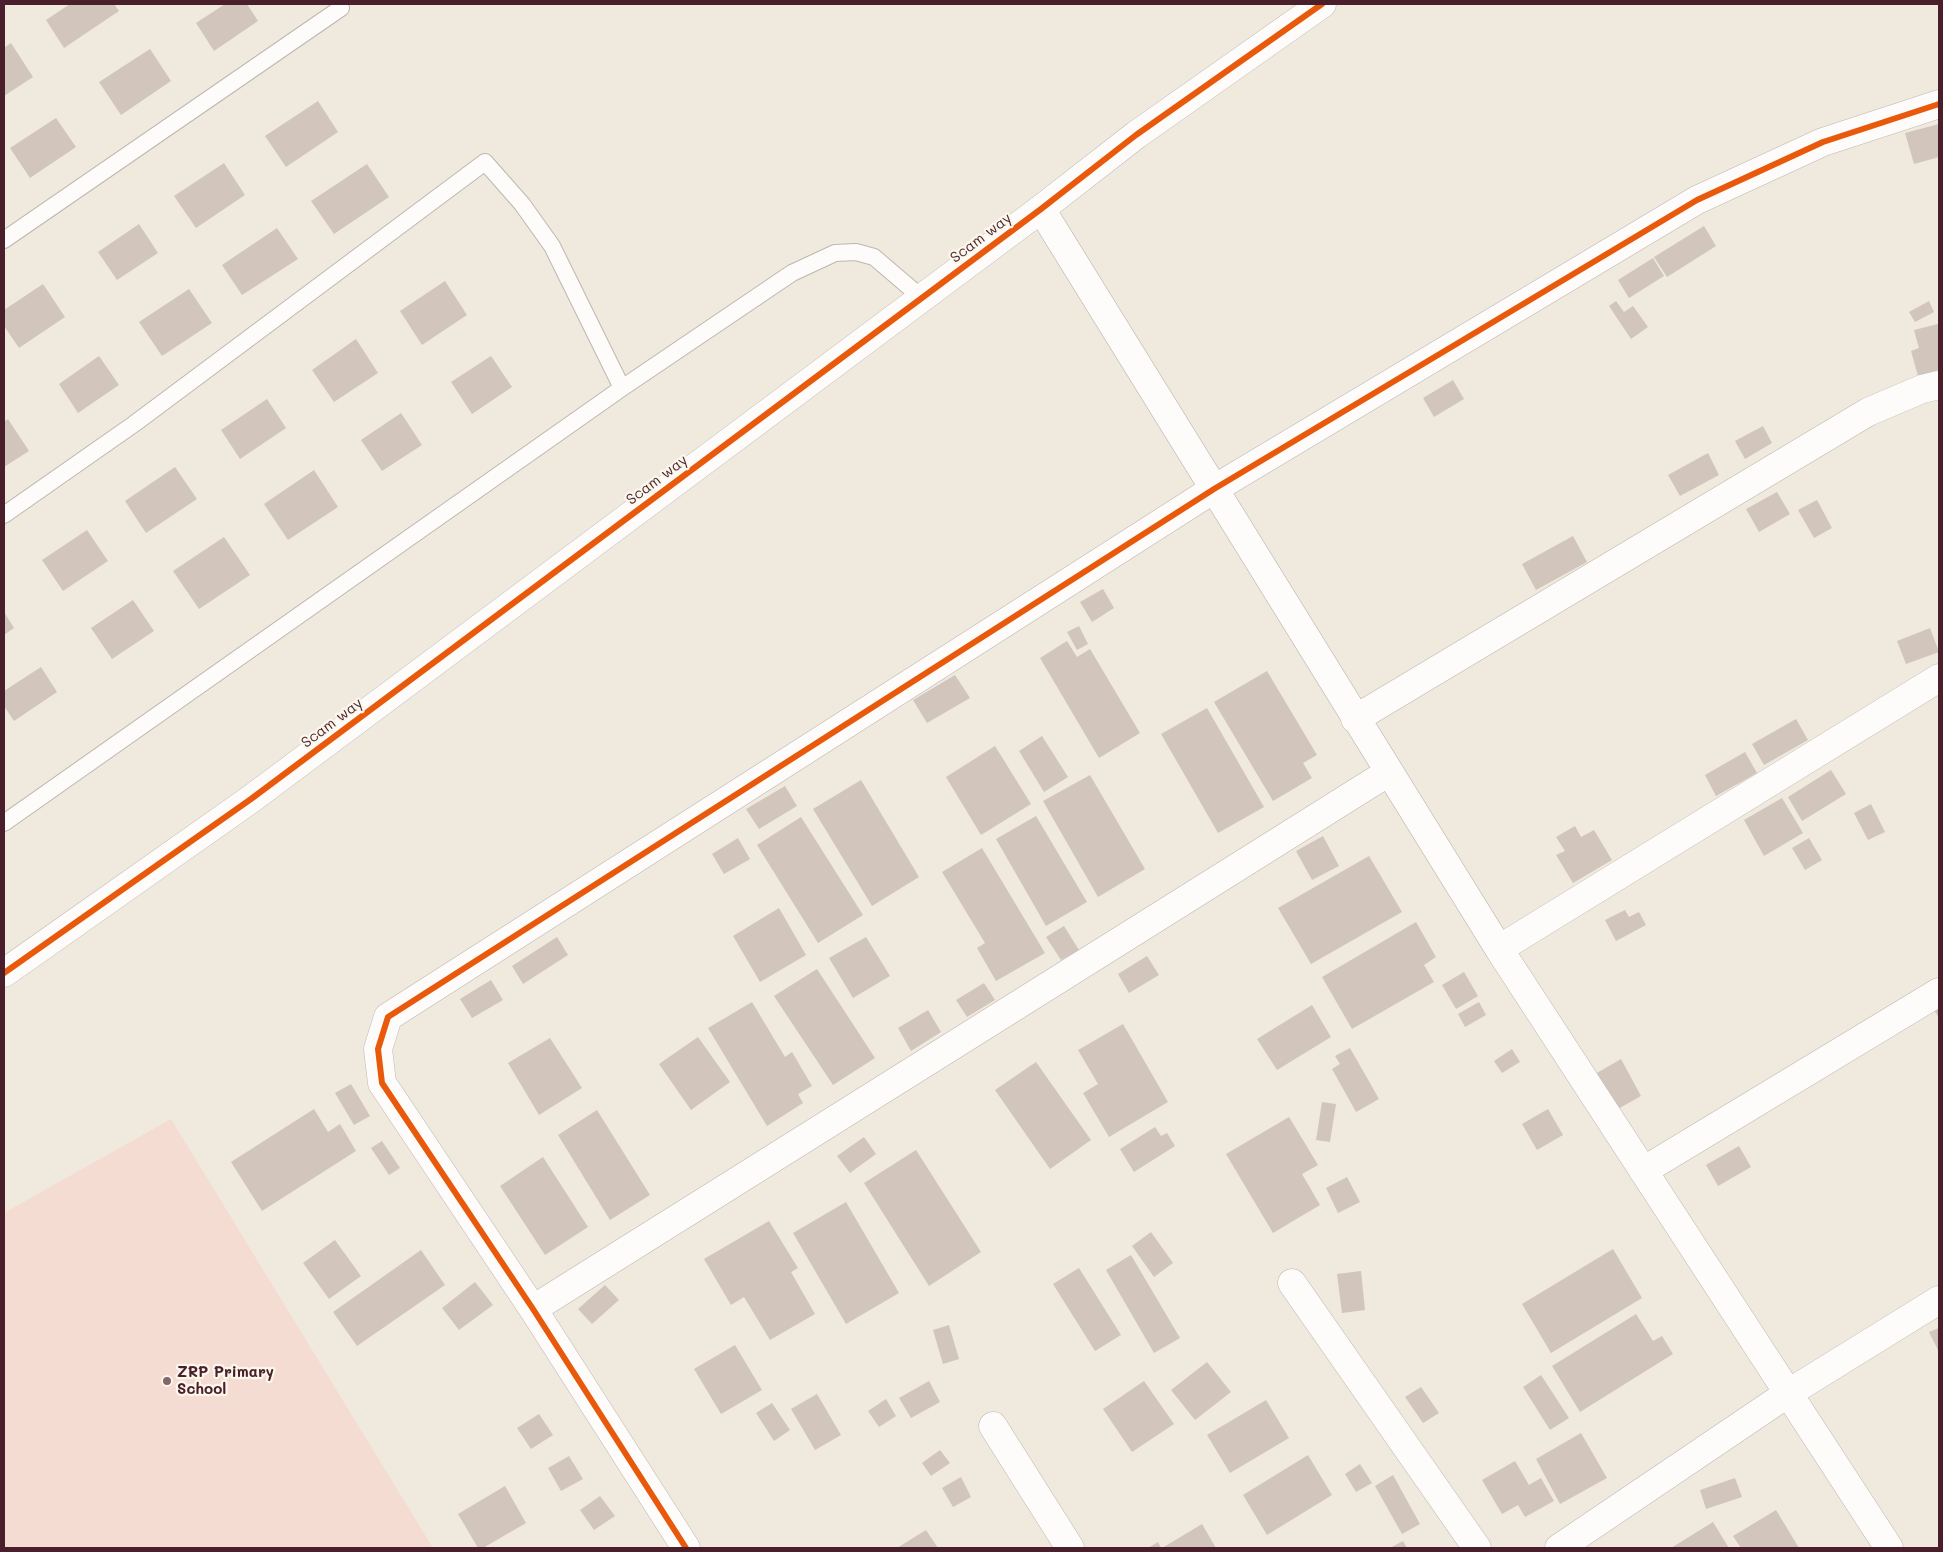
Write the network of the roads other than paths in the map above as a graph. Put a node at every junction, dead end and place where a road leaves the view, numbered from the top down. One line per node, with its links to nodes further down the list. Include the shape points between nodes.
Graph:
1 (338, 4): 5 (lane, via 341,8)
2 (1322, 4): 4 (street, Scam way, via 1136,135)
3 (1939, 104): 9 (street, via 1823,142 1697,200)
4 (1041, 209): 6 (street, Scam way); 9 (street)
5 (4, 240)
6 (922, 298): 8 (lane, via 874,257 856,252 835,253 792,273); 16 (street, Scam way, via 251,799)
7 (1939, 385): 12 (street, via 1868,412)
8 (622, 388): 10 (lane, via 552,246 522,204 485,162 134,424); 14 (lane)
9 (1214, 489): 12 (street); 21 (street, via 388,1017 378,1048 382,1082)
10 (4, 515)
11 (1939, 678): 15 (street)
12 (1355, 719): 13 (street)
13 (1389, 772): 15 (street); 21 (street)
14 (4, 823)
15 (1499, 949): 18 (street)
16 (4, 974)
17 (1939, 992): 18 (street)
18 (1643, 1171): 22 (street)
19 (1292, 1283): 26 (street)
20 (1939, 1300): 22 (street)
21 (533, 1309): 24 (street)
22 (1788, 1394): 27 (street); 28 (street)
23 (993, 1426): 25 (street)
24 (686, 1548)
25 (1070, 1548)
26 (1477, 1548)
27 (1559, 1548)
28 (1889, 1548)

